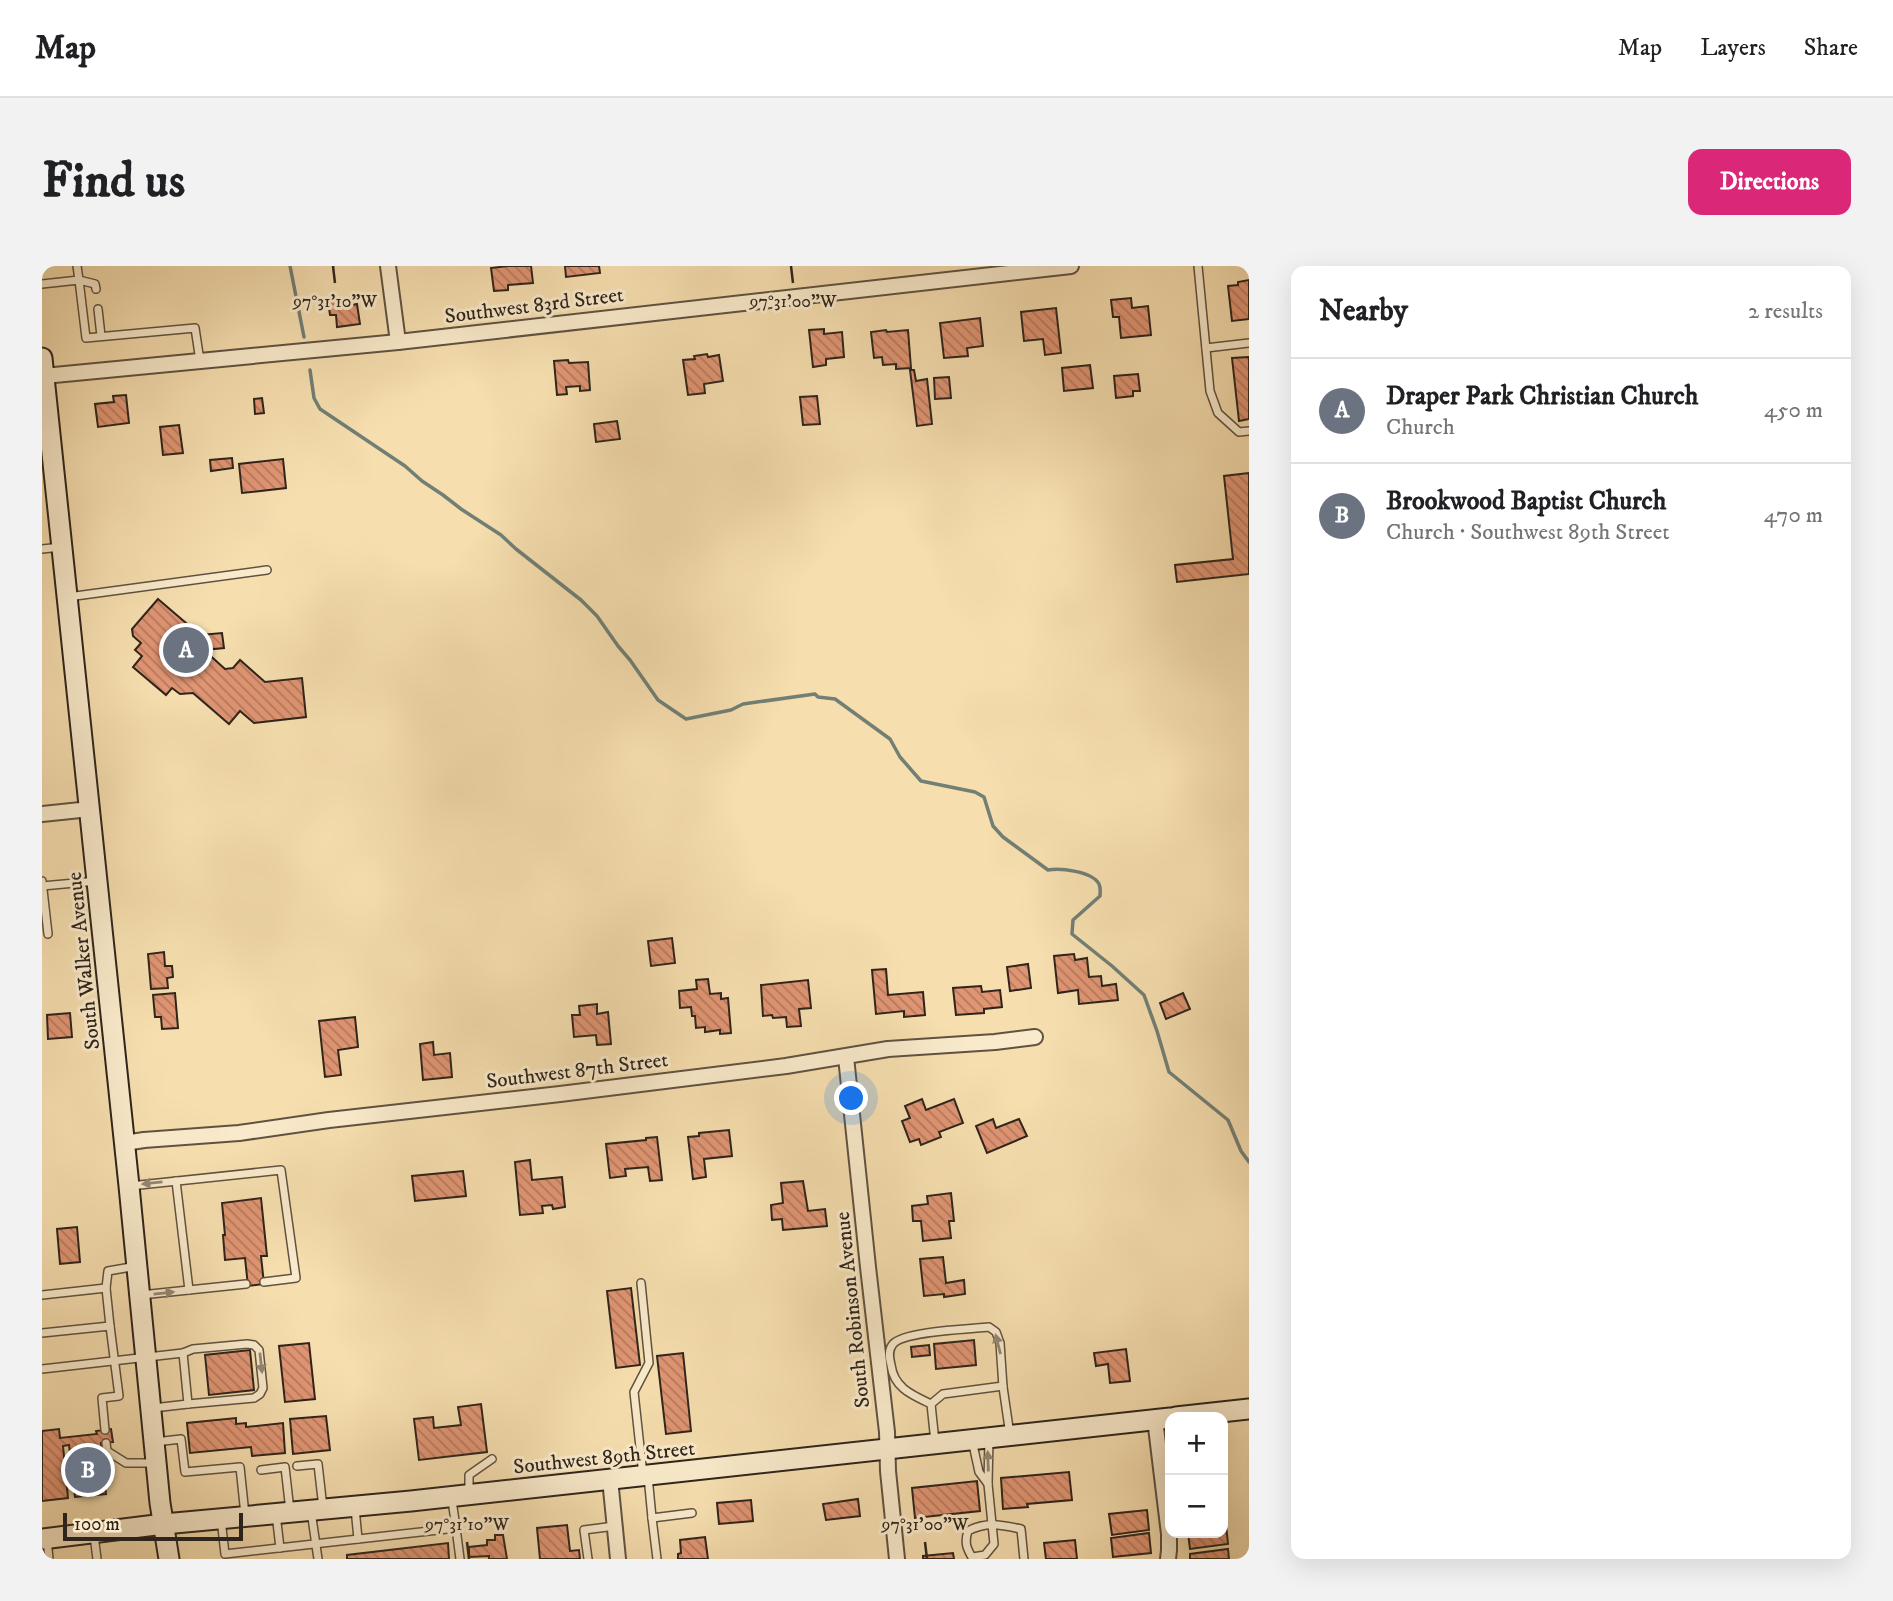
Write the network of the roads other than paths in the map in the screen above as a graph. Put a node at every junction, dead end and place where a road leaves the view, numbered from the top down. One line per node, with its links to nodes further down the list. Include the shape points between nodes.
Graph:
1 (78, 266): 5 (lane)
2 (388, 266): 10 (street)
3 (1071, 266): 10 (street, Southwest 83rd Street)
4 (1198, 266): 12 (lane)
5 (79, 280): 6 (lane); 7 (lane, via 95,284); 9 (lane, via 86,338)
6 (42, 284)
7 (96, 289)
8 (98, 309): 9 (lane)
9 (101, 336): 13 (lane, via 195,328)
10 (398, 342): 13 (street, Southwest 83rd Street)
11 (1249, 342): 12 (lane)
12 (1206, 348): 16 (lane, via 1210,391 1218,413 1239,432)
13 (200, 361): 14 (street, Southwest 83rd Street)
14 (43, 367): 15 (main road, South Walker Avenue)
15 (45, 425): 17 (main road, South Walker Avenue)
16 (1249, 432)
17 (62, 547): 18 (lane); 20 (main road, South Walker Avenue)
18 (42, 550)
19 (267, 570): 20 (lane)
20 (67, 597): 21 (main road, South Walker Avenue)
21 (90, 808): 22 (street); 24 (main road, South Walker Avenue)
22 (42, 814)
23 (42, 881): 25 (lane)
24 (97, 881): 25 (lane); 29 (main road, South Walker Avenue)
25 (42, 886): 26 (lane)
26 (48, 934)
27 (1035, 1037): 28 (street, Southwest 87th Street, via 888,1049)
28 (846, 1057): 29 (street, Southwest 87th Street, via 239,1133); 59 (street, South Robinson Avenue)
29 (125, 1143): 31 (main road, South Walker Avenue)
30 (176, 1181): 31 (lane, one-way to 31); 33 (lane, via 281,1170 296,1278); 37 (lane)
31 (129, 1186): 32 (main road, South Walker Avenue)
32 (137, 1265): 36 (lane, via 108,1271); 38 (main road, South Walker Avenue)
33 (264, 1282)
34 (641, 1283): 64 (lane, via 649,1363 634,1392)
35 (246, 1284): 37 (lane)
36 (106, 1288): 39 (lane); 40 (lane)
37 (189, 1290): 38 (lane, one-way to 37)
38 (140, 1295): 43 (main road, South Walker Avenue)
39 (42, 1296)
40 (110, 1326): 41 (lane); 44 (lane)
41 (42, 1334)
42 (183, 1353): 43 (lane); 47 (lane); 47 (lane, one-way to 47, via 254,1345 259,1350 264,1388 254,1398)
43 (146, 1358): 44 (lane); 49 (main road, South Walker Avenue)
44 (115, 1361): 45 (lane); 53 (lane, via 119,1396 102,1398)
45 (42, 1369)
46 (1003, 1386): 48 (lane, via 943,1394); 48 (lane, one-way to 48, via 1000,1343 989,1327 900,1338 890,1348 894,1380); 54 (lane)
47 (188, 1404): 49 (lane)
48 (932, 1405): 58 (lane)
49 (151, 1409): 56 (main road, South Walker Avenue)
50 (1249, 1409): 51 (main road)
51 (1221, 1412)
52 (1163, 1419): 54 (main road, Southwest 89th Street); 95 (street)
53 (105, 1430)
54 (1010, 1435): 55 (main road, Southwest 89th Street)
55 (981, 1439): 58 (main road, Southwest 89th Street); 66 (lane, one-way to 55); 66 (lane, via 979,1472)
56 (154, 1442): 61 (main road, South Walker Avenue); 72 (lane, via 181,1439 185,1472 240,1467)
57 (107, 1443): 61 (lane, via 107,1451 126,1463)
58 (935, 1444): 59 (main road, Southwest 89th Street)
59 (887, 1449): 64 (main road, Southwest 89th Street); 93 (street, South Robinson Avenue)
60 (492, 1458): 67 (lane, via 469,1475)
61 (156, 1463): 75 (main road, South Walker Avenue)
62 (297, 1466): 69 (lane, via 318,1464)
63 (261, 1469): 70 (lane, via 285,1467)
64 (646, 1475): 65 (main road, Southwest 89th Street); 73 (lane)
65 (610, 1479): 67 (main road, Southwest 89th Street); 77 (street)
66 (988, 1484): 76 (lane)
67 (460, 1495): 68 (main road, Southwest 89th Street); 78 (lane)
68 (355, 1506): 69 (main road, Southwest 89th Street); 81 (lane)
69 (317, 1509): 70 (main road, Southwest 89th Street); 82 (lane)
70 (283, 1513): 72 (main road, Southwest 89th Street); 83 (lane)
71 (692, 1513): 73 (lane)
72 (246, 1516): 74 (main road, Southwest 89th Street)
73 (652, 1518): 92 (lane)
74 (221, 1519): 75 (main road, Southwest 89th Street); 83 (lane, via 225,1554)
75 (164, 1524): 79 (main road, Southwest 89th Street); 87 (main road, South Walker Avenue)
76 (992, 1524): 84 (lane, via 995,1544 985,1555); 84 (lane, via 968,1531 966,1550); 94 (lane, via 1021,1529)
77 (616, 1526): 90 (lane, via 584,1530); 91 (street)
78 (456, 1528): 81 (lane); 89 (lane)
79 (93, 1532): 80 (main road, Southwest 89th Street); 86 (lane)
80 (44, 1538): 85 (lane)
81 (358, 1539): 82 (lane)
82 (316, 1544): 83 (lane); 88 (lane)
83 (280, 1548)
84 (973, 1558)
85 (50, 1559)
86 (97, 1559)
87 (169, 1559)
88 (318, 1559)
89 (460, 1559)
90 (588, 1559)
91 (618, 1559)
92 (657, 1559)
93 (897, 1559)
94 (1024, 1559)
95 (1167, 1559)

